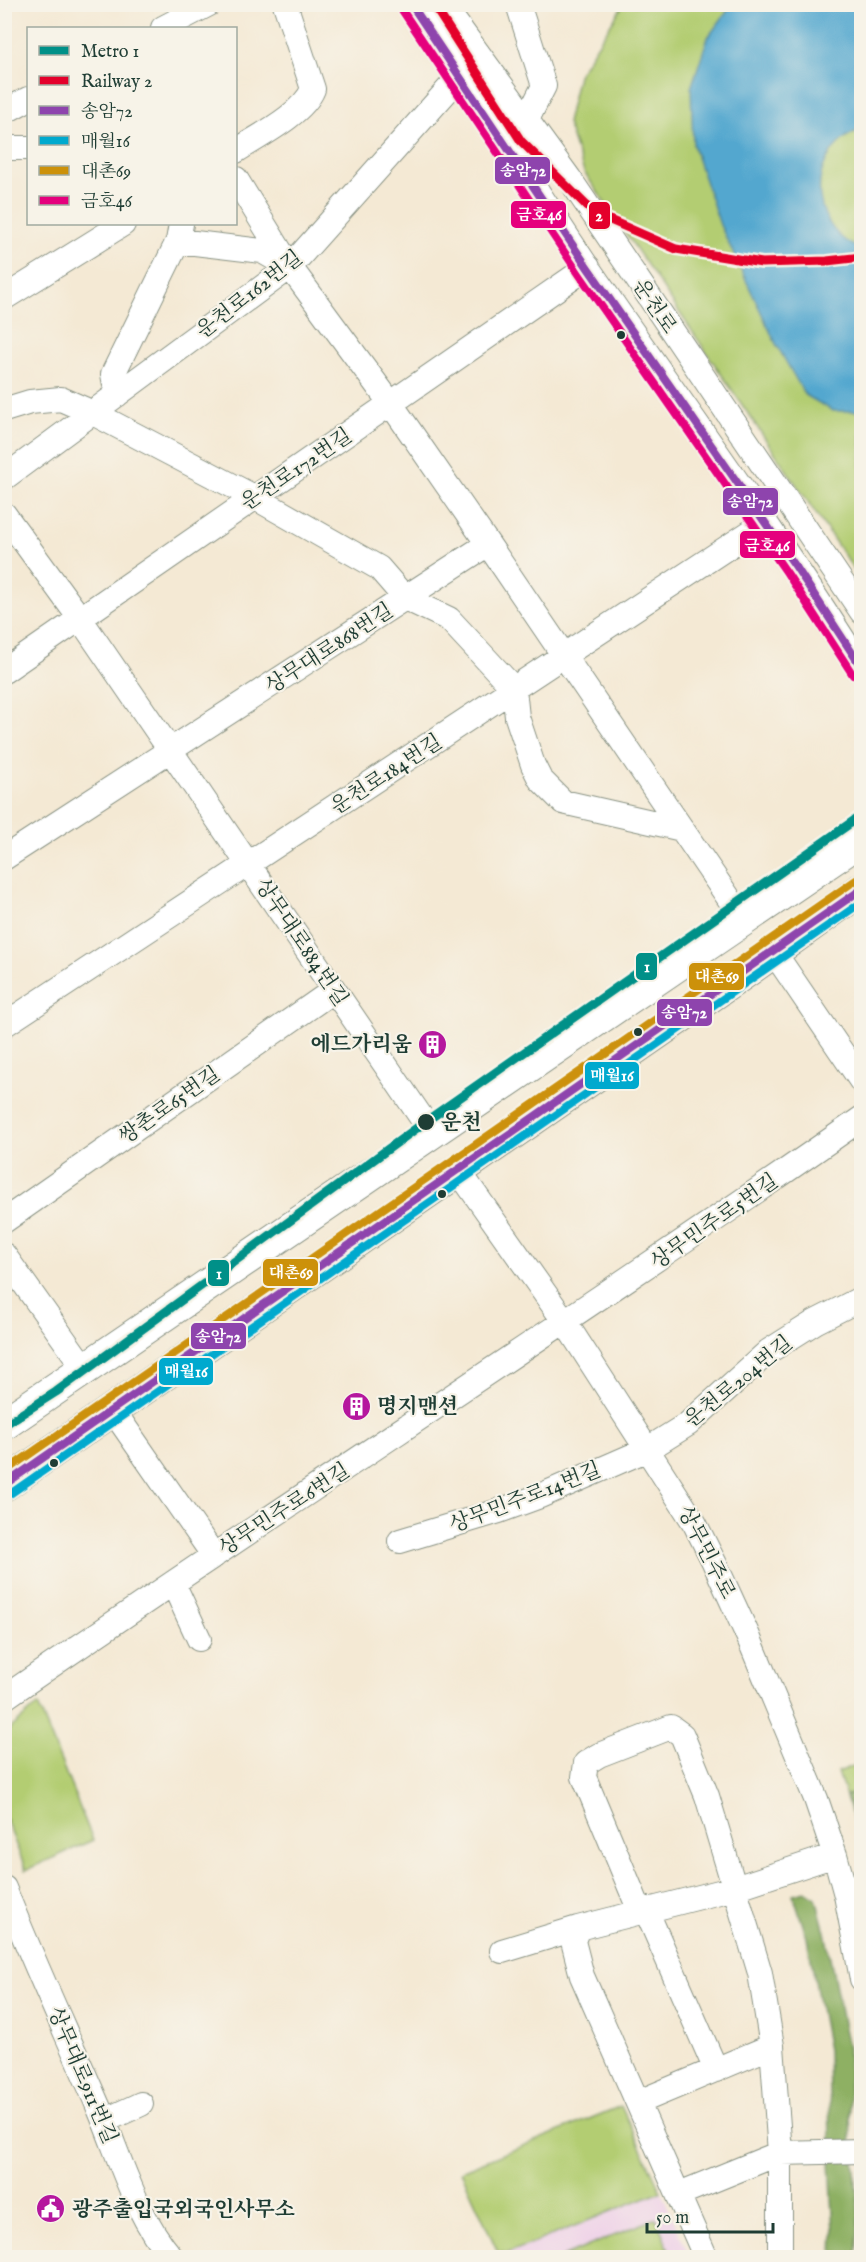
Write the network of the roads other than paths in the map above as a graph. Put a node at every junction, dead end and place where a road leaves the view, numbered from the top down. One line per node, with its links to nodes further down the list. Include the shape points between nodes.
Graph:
1 (209, 4): 6 (street)
2 (285, 4): 13 (street, via 313,89 298,110)
3 (411, 4): 7 (street, 운천로)
4 (442, 4): 10 (street, 운천로)
5 (518, 4): 10 (street, via 544,86)
6 (165, 27)
7 (462, 75): 14 (street, 운천로); 18 (street, 운천로162번길)
8 (27, 100): 9 (street)
9 (4, 112)
10 (526, 120): 14 (street); 31 (street, 운천로)
11 (4, 148): 12 (street)
12 (27, 148)
13 (237, 150)
14 (510, 153): 19 (street, 운천로)
15 (237, 181): 18 (street)
16 (121, 225): 20 (street)
17 (180, 232): 18 (street, via 262,251); 21 (street, via 113,374)
18 (291, 267): 21 (street, 운천로162번길); 22 (street)
19 (588, 267): 22 (street, 운천로172번길); 28 (street, 운천로)
20 (4, 297)
21 (117, 395): 24 (street, 운천로162번길)
22 (391, 404): 26 (street, 운천로172번길); 29 (street)
23 (4, 410): 24 (street, via 61,399)
24 (93, 413): 25 (street, 운천로162번길); 26 (street)
25 (4, 478)
26 (254, 497): 30 (street, via 379,568); 32 (street, 운천로172번길)
27 (4, 514): 32 (street, 상무대로884번길)
28 (766, 522): 33 (street, 운천로184번길); 34 (street, 운천로)
29 (488, 544): 30 (street, 상무대로868번길); 33 (street)
30 (405, 598): 36 (street, via 449,619); 37 (street, 상무대로868번길)
31 (861, 612)
32 (79, 617): 35 (street, 운천로172번길); 37 (street, 상무대로884번길)
33 (564, 656): 36 (street, 운천로184번길); 38 (street)
34 (861, 669)
35 (4, 670)
36 (514, 689): 38 (street, via 518,717 540,779 563,802); 41 (street, 운천로184번길)
37 (171, 752): 40 (street); 41 (street, 상무대로884번길)
38 (682, 829): 43 (street)
39 (861, 839): 43 (main road)
40 (4, 858)
41 (248, 864): 45 (street, 상무대로884번길); 46 (street, 운천로184번길)
42 (861, 889): 44 (main road)
43 (743, 919): 49 (main road)
44 (773, 951): 47 (street); 50 (main road)
45 (334, 990): 49 (street, 상무대로884번길); 51 (street, 쌍촌로65번길)
46 (4, 1025)
47 (861, 1082)
48 (861, 1118): 54 (street, 상무민주로5번길)
49 (432, 1133): 55 (main road)
50 (458, 1170): 54 (street, 상무민주로); 56 (main road)
51 (4, 1221)
52 (4, 1255): 55 (street)
53 (861, 1298): 58 (street, 운천로204번길, via 769,1351 688,1424)
54 (565, 1322): 58 (street, 상무민주로); 61 (street, 상무민주로6번길)
55 (85, 1369): 57 (main road)
56 (112, 1409): 59 (main road); 61 (street)
57 (4, 1424)
58 (648, 1449): 60 (street, 상무민주로14번길, via 540,1496); 65 (street, 상무민주로, via 695,1524 723,1582)
59 (4, 1485)
60 (400, 1541)
61 (214, 1556): 62 (street, 상무민주로6번길)
62 (173, 1583): 63 (street); 64 (street, 상무민주로6번길)
63 (199, 1639)
64 (4, 1698)
65 (836, 1855): 66 (street); 71 (street, 상무민주로)
66 (735, 1887): 68 (street); 68 (street, via 707,1796 682,1735 671,1726 599,1755 586,1763 584,1777 637,1904); 72 (street, via 760,1973)
67 (4, 1888): 76 (street, 상무대로911번길)
68 (646, 1910): 69 (street); 73 (street)
69 (578, 1928): 70 (street); 74 (street, via 573,1941 582,1976)
70 (502, 1951)
71 (861, 1979)
72 (772, 2046): 73 (street); 78 (street)
73 (716, 2070): 74 (street)
74 (639, 2103): 79 (street)
75 (141, 2104): 76 (street)
76 (104, 2121): 80 (street, 상무대로911번길, via 148,2225)
77 (861, 2151): 78 (street)
78 (780, 2152): 79 (street); 82 (street)
79 (679, 2194): 81 (street)
80 (172, 2258)
81 (706, 2258)
82 (780, 2258)

